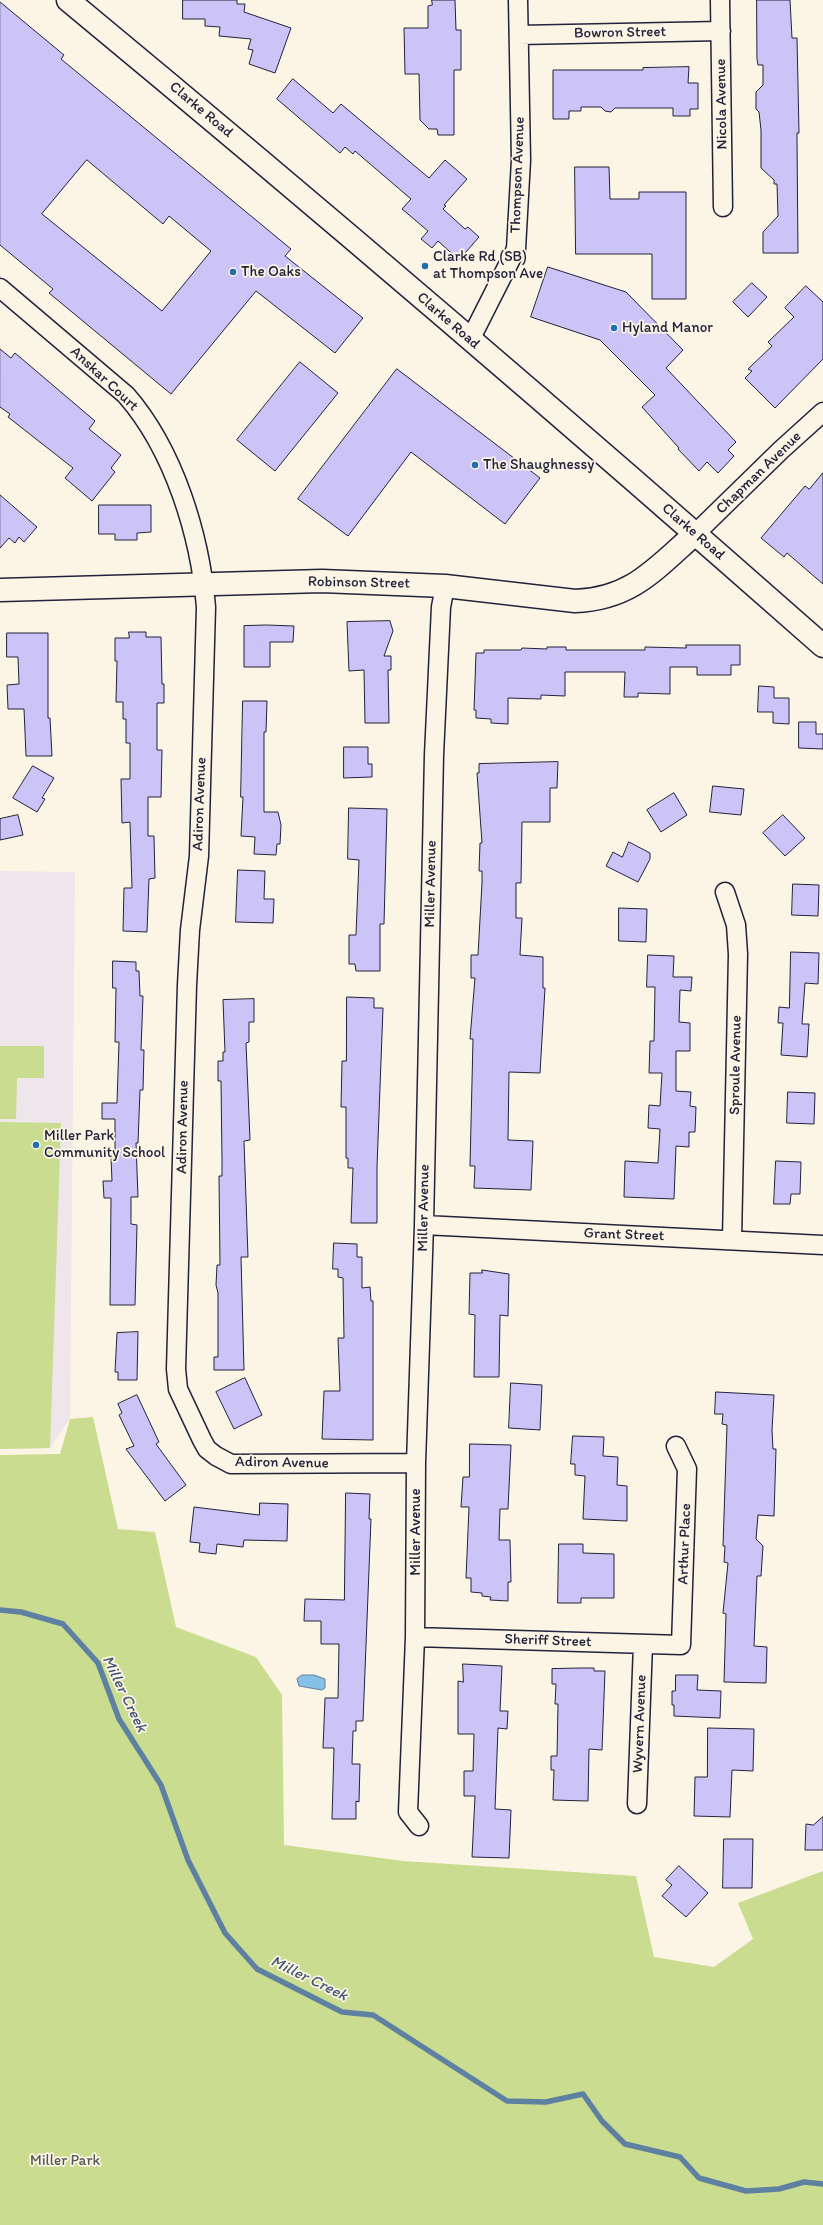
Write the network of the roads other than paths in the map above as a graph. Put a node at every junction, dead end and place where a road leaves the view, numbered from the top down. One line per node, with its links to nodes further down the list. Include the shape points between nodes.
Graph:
1 (68, 0): 8 (main road, Clarke Road, via 262,160)
2 (518, 0): 5 (street, Thompson Avenue)
3 (720, 0): 4 (street, Nicola Avenue)
4 (721, 31): 5 (street, Bowron Street); 6 (street, Nicola Avenue)
5 (519, 35): 8 (street, Thompson Avenue, via 521,160 516,249)
6 (723, 207)
7 (0, 288): 11 (street, Anskar Court, via 126,395 140,411 162,448 179,491 198,552)
8 (470, 340): 10 (main road, Clarke Road)
9 (823, 412): 10 (street, Chapman Avenue)
10 (696, 533): 12 (main road, Robinson Street, via 634,587 608,598 575,601); 14 (main road, Clarke Road)
11 (204, 585): 12 (main road, Robinson Street, via 322,581); 13 (main road, Robinson Street); 20 (street, Adiron Avenue, via 206,607 199,856 190,930 187,986 176,1379 207,1449 231,1464)
12 (445, 586): 16 (street, Miller Avenue, via 441,607 434,755)
13 (0, 590)
14 (823, 646)
15 (725, 892): 17 (street, Sproule Avenue, via 736,925 738,947)
16 (424, 1225): 17 (street, Grant Street); 20 (street, Miller Avenue)
17 (732, 1239): 18 (street, Grant Street)
18 (823, 1245)
19 (676, 1446): 23 (street, Arthur Place, via 687,1469)
20 (416, 1463): 21 (street, Miller Avenue)
21 (415, 1637): 22 (street, Sheriff Street); 25 (street, Miller Avenue, via 408,1812)
22 (643, 1644): 23 (street, Sheriff Street); 24 (street, Wyvern Avenue)
23 (681, 1645)
24 (637, 1804)
25 (419, 1826)

